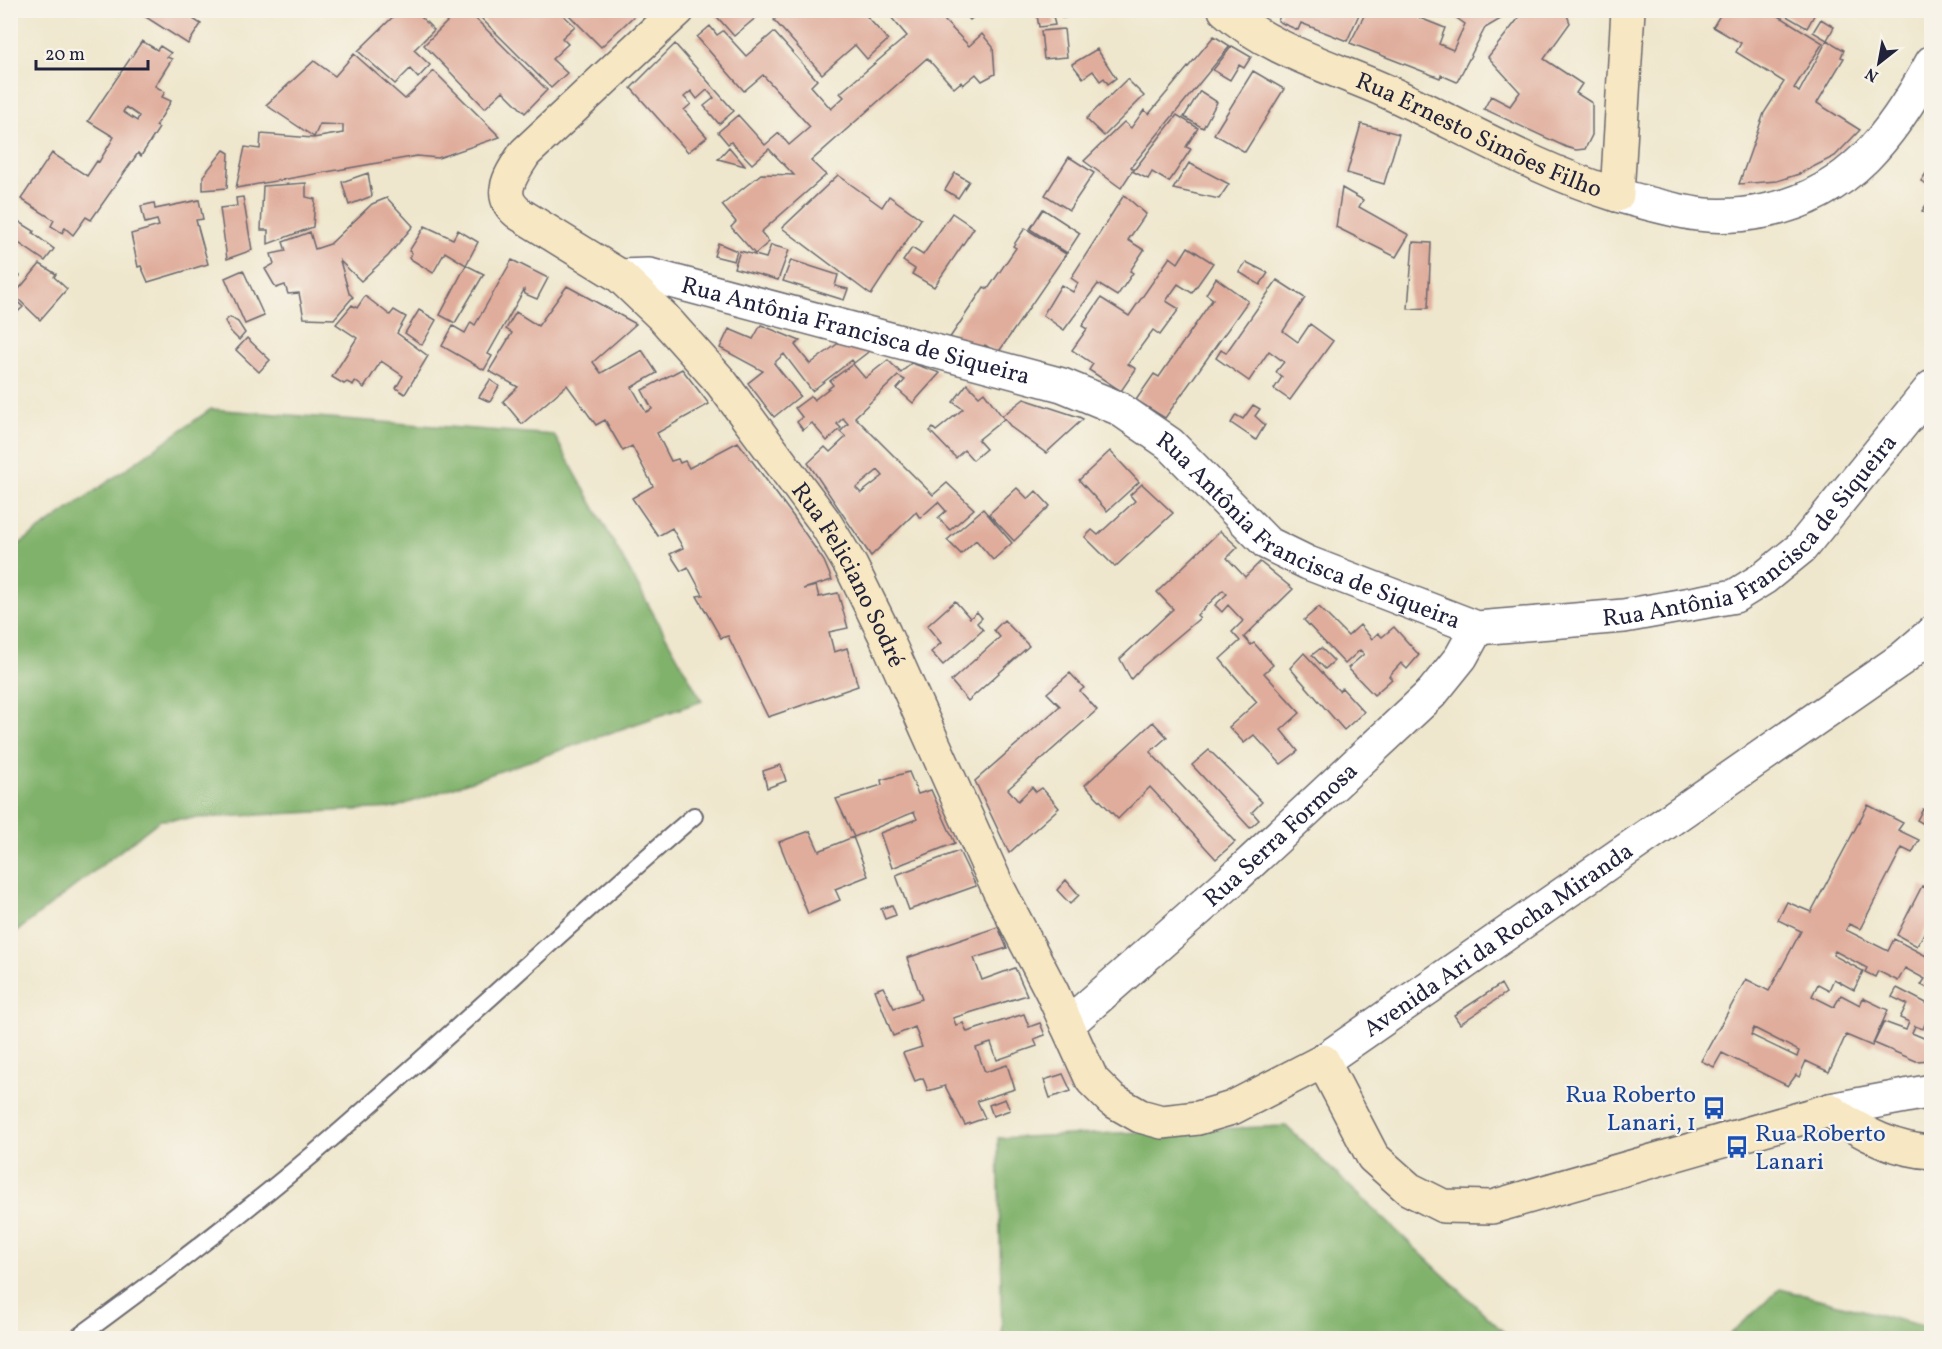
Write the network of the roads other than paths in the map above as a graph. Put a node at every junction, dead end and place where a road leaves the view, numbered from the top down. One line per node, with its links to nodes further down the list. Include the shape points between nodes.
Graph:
1 (678, 10): 6 (street, Rua Feliciano Sodré, via 525,153 508,183 506,197 515,211)
2 (1225, 10): 5 (street, Rua Ernesto Simões Filho, via 1267,41 1388,92 1581,184)
3 (1628, 10): 5 (street)
4 (1932, 62): 5 (street, Rua Ernesto Simões Filho, via 1915,93 1859,165 1839,183 1810,199 1747,215 1698,214)
5 (1617, 195)
6 (620, 276): 8 (street, Rua Antônia Francisca de Siqueira, via 649,275 1062,385 1118,408 1170,444 1267,543 1308,563); 11 (street, Rua Feliciano Sodré, via 663,316 721,382 824,521 851,566 999,890)
7 (1932, 387): 8 (street, Rua Antônia Francisca de Siqueira, via 1801,548 1735,596 1624,616)
8 (1478, 628): 11 (street, Rua Serra Formosa, via 1432,693 1233,879)
9 (1932, 633): 12 (street, Avenida Ari da Rocha Miranda, via 1903,658)
10 (694, 816): 16 (lane, via 330,1140)
11 (1067, 1025): 12 (street, Avenida Ari da Rocha Miranda, via 1092,1080 1112,1100 1140,1116 1162,1122 1198,1118 1232,1108)
12 (1323, 1061): 14 (street, via 1373,1157 1409,1189 1443,1206 1492,1207)
13 (1932, 1091): 14 (street)
14 (1830, 1110): 15 (street, via 1856,1129 1884,1142 1917,1152)
15 (1932, 1152)
16 (77, 1338)

